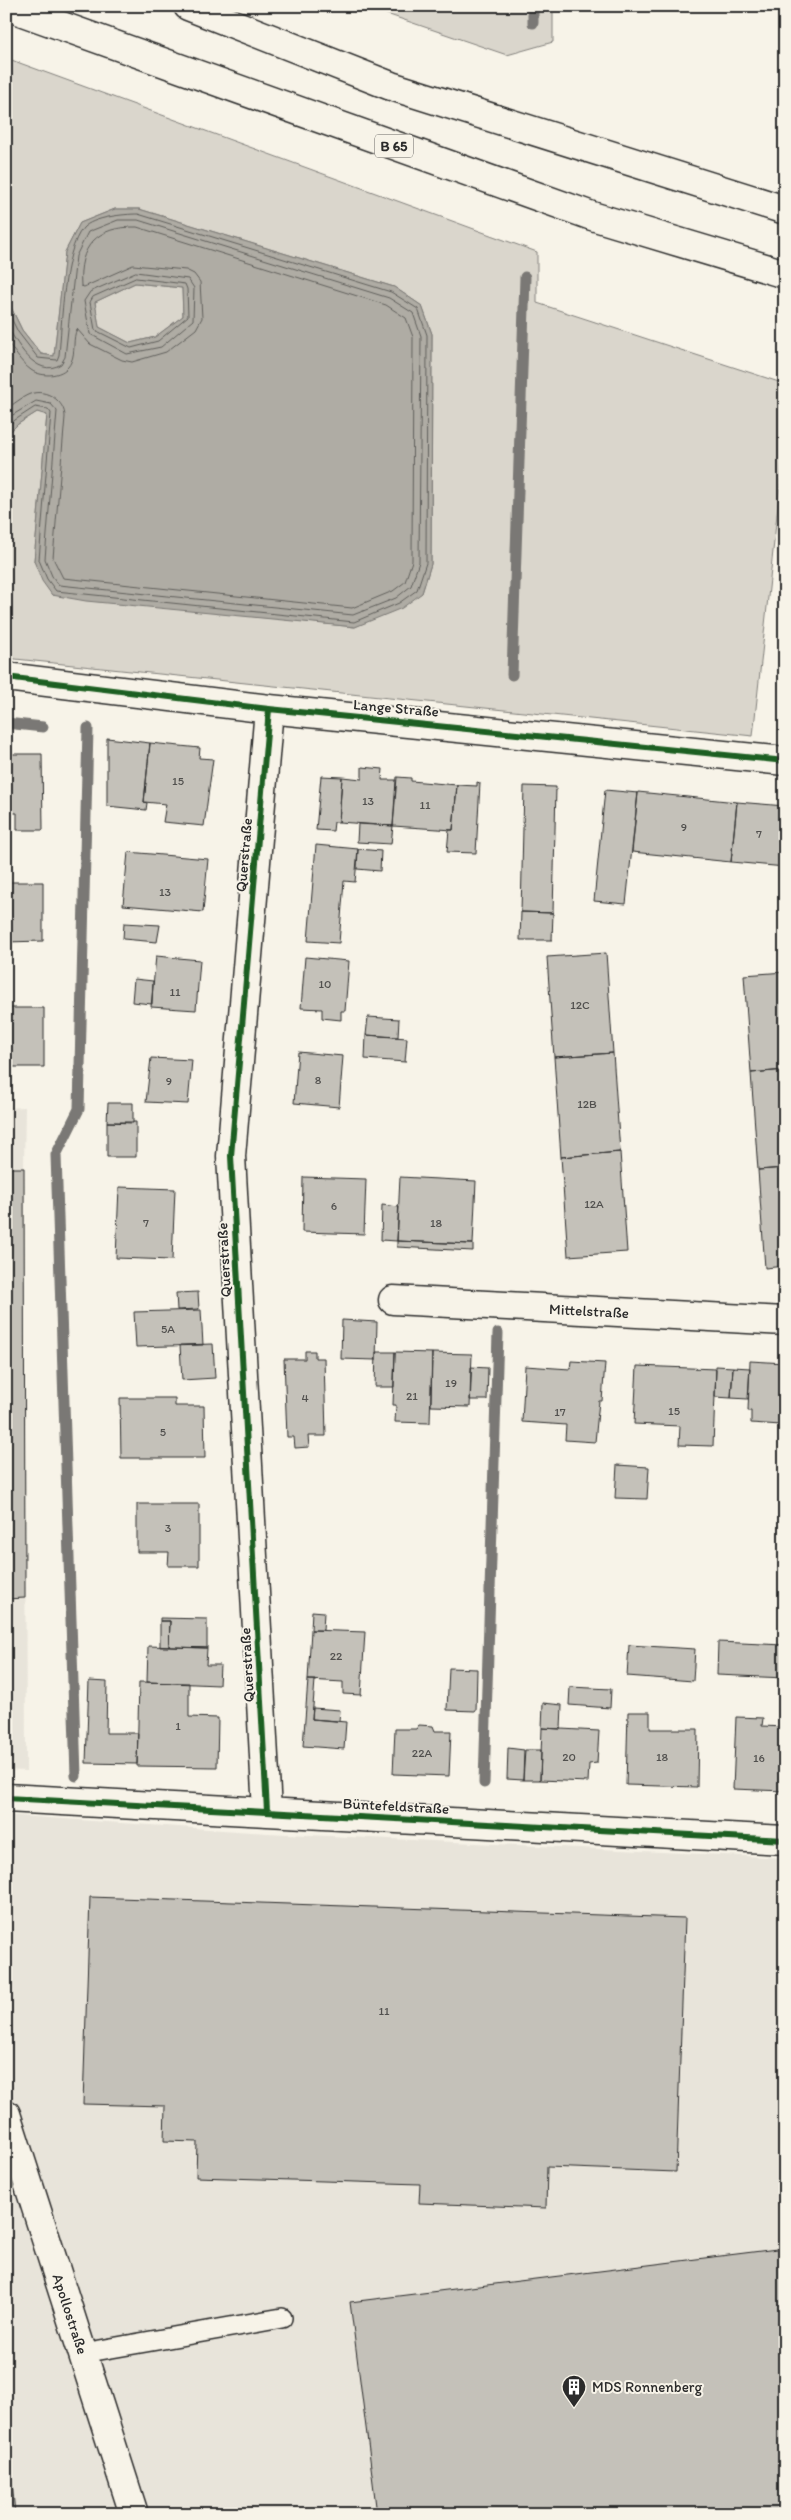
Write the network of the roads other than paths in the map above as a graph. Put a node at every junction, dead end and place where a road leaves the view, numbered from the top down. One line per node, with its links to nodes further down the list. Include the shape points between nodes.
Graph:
1 (6, 6): 4 (main road, B 65, via 592,216)
2 (188, 6): 3 (main road, via 391,86)
3 (785, 210)
4 (785, 274)
5 (6, 677): 6 (main road, Lange Straße)
6 (269, 709): 7 (main road, Lange Straße); 11 (main road, Querstraße, via 230,1156)
7 (785, 760)
8 (393, 1300): 9 (main road, Mittelstraße)
9 (785, 1321)
10 (6, 1798): 11 (main road, Büntefeldstraße)
11 (267, 1811): 12 (main road, Büntefeldstraße)
12 (785, 1840)
13 (6, 2114): 15 (main road, Apollostraße)
14 (282, 2318): 15 (lane)
15 (83, 2353): 16 (main road, Apollostraße)
16 (134, 2514)

